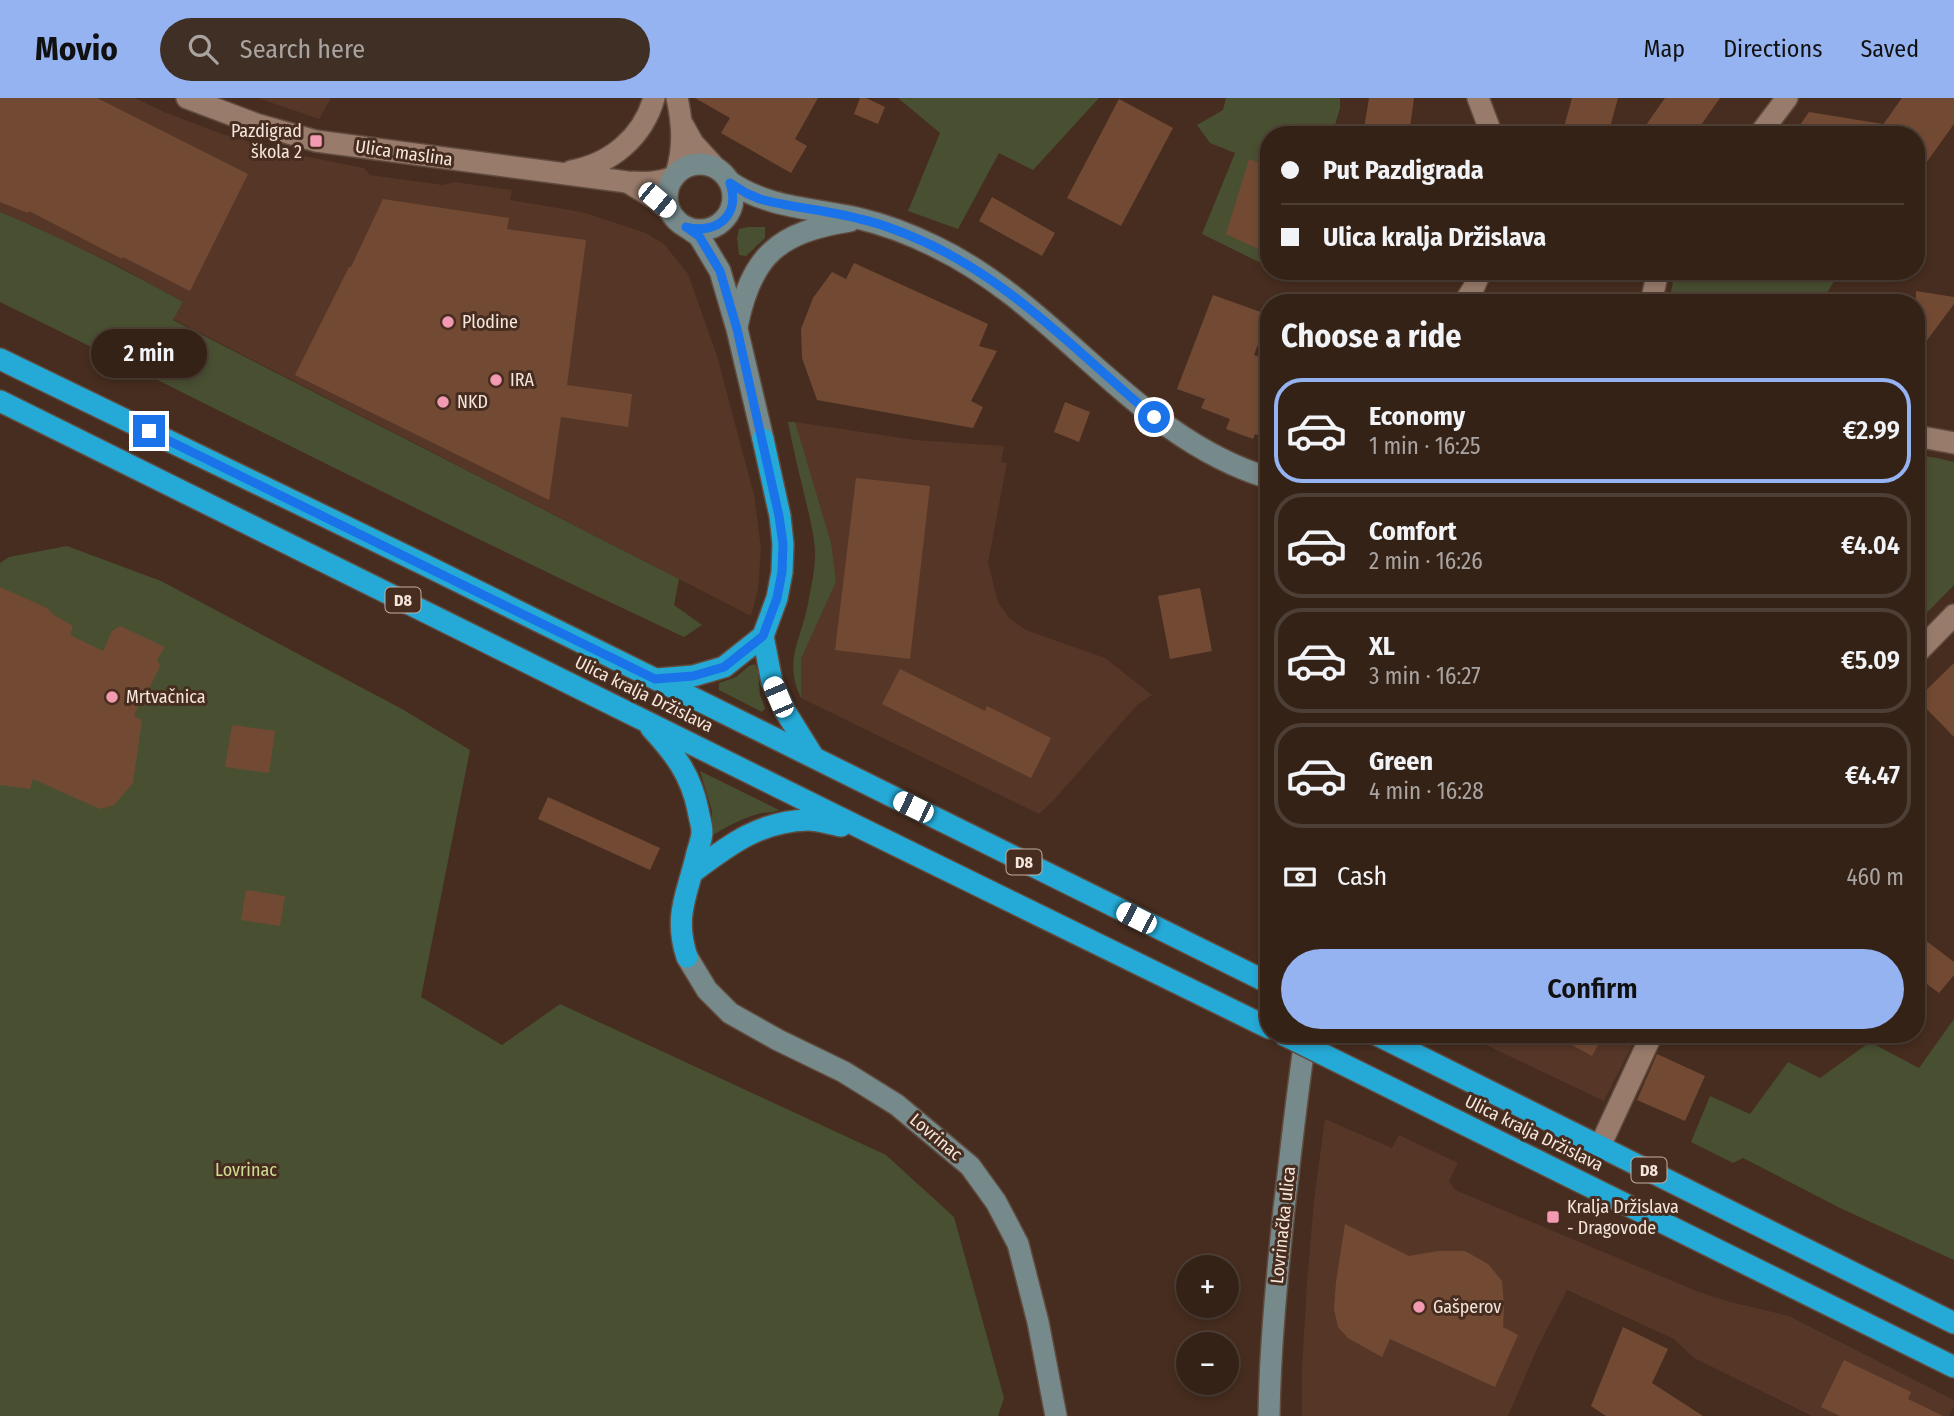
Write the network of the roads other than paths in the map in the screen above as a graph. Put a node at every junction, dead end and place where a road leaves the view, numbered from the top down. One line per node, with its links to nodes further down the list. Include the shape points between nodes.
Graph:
1 (187, 98): 9 (street, Ulica maslina, via 316,141)
2 (654, 98): 9 (street, via 646,120 630,141 592,165)
3 (677, 98): 6 (street)
4 (1478, 98): 7 (street)
5 (1787, 98): 8 (street)
6 (682, 123): 10 (street); 11 (street, via 693,143)
7 (1489, 126)
8 (1766, 126)
9 (559, 173): 12 (street, Ulica maslina)
10 (675, 175): 11 (street, via 684,167 705,164); 12 (street, Ulica maslina, via 664,181); 14 (street, via 667,192)
11 (723, 175): 13 (street, via 746,193); 15 (street, via 733,201)
12 (627, 182): 14 (street, Ulica maslina)
13 (778, 204): 15 (street, via 740,211); 16 (street)
14 (670, 212): 17 (street)
15 (725, 219): 17 (street, via 708,229); 18 (street)
16 (861, 219): 19 (street, via 806,230 768,253 756,268); 25 (street, via 934,245 967,263 1020,300 1181,437)
17 (686, 227): 18 (street, via 699,236)
18 (720, 271): 19 (street)
19 (737, 329): 23 (street)
20 (0, 359): 29 (highway, Ulica kralja Držislava / D8)
21 (0, 401): 30 (highway, Ulica kralja Držislava / D8)
22 (1925, 438): 24 (street)
23 (763, 439): 27 (highway, via 783,544 777,598)
24 (1954, 443)
25 (1260, 475)
26 (1954, 615): 28 (street)
27 (763, 636): 29 (highway, via 724,667 693,676); 31 (highway, via 772,682)
28 (1925, 645)
29 (655, 679): 31 (highway, Ulica kralja Držislava / D8)
30 (642, 719): 32 (highway, Ulica kralja Držislava / D8); 33 (highway, via 675,755 695,793 702,831)
31 (814, 758): 35 (highway, Ulica kralja Držislava / D8)
32 (867, 831): 33 (highway, via 809,820 770,825 733,842); 36 (highway, Ulica kralja Držislava / D8)
33 (693, 872): 34 (highway, via 680,923)
34 (687, 957): 46 (street, Lovrinac, via 707,990 730,1013 897,1105 970,1166 1018,1244)
35 (1260, 979)
36 (1260, 1024)
37 (1300, 1043): 45 (highway, Ulica kralja Držislava / D8, bridge)
38 (1305, 1043): 47 (street, Lovrinačka ulica, via 1276,1286)
39 (1393, 1043): 41 (highway, Ulica kralja Držislava / D8)
40 (1648, 1043): 41 (street)
41 (1600, 1146): 42 (highway, Ulica kralja Držislava / D8)
42 (1894, 1292): 43 (highway); 44 (highway, D8)
43 (1954, 1306)
44 (1954, 1323)
45 (1954, 1367)
46 (1056, 1416)
47 (1269, 1416)

